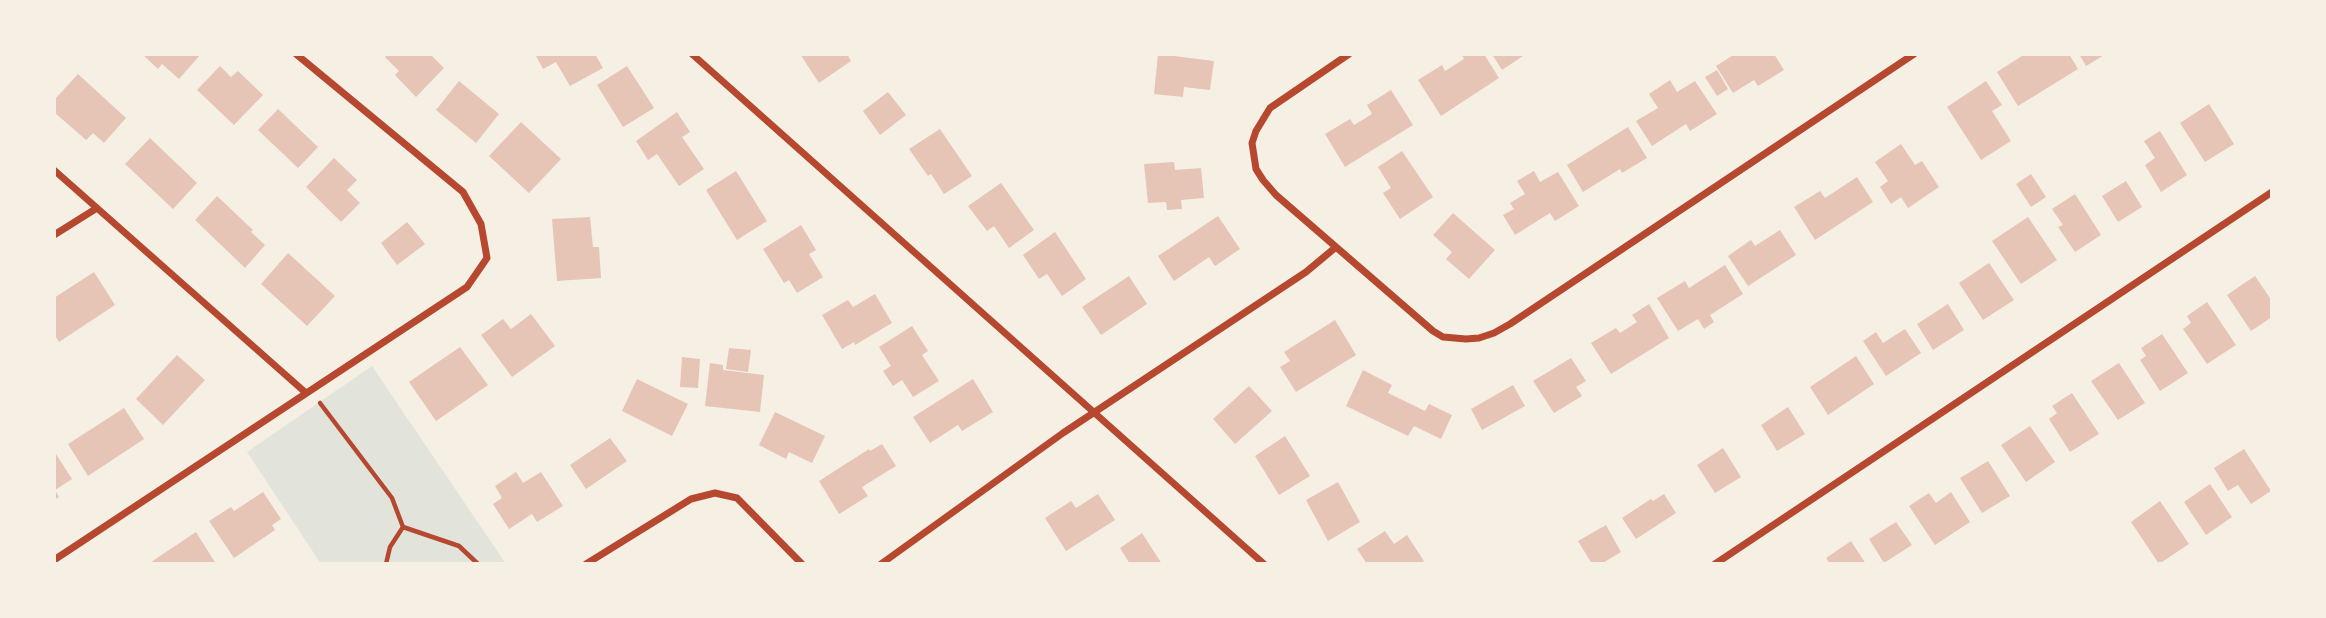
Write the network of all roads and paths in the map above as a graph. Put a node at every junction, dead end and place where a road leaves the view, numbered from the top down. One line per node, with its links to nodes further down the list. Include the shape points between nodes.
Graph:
1 (296, 54): 10 (street, via 463,192 481,224 487,258 467,287)
2 (692, 54): 12 (street)
3 (1349, 54): 9 (street, via 1270,108 1252,144 1263,180)
4 (1914, 54): 9 (street, via 1510,324 1479,338 1454,339 1433,331)
5 (54, 170): 7 (street)
6 (2272, 192): 21 (street)
7 (97, 208): 8 (street); 10 (street)
8 (54, 235)
9 (1336, 247): 12 (street, via 1306,272)
10 (306, 393): 14 (street)
11 (320, 403): 13 (path, via 392,498)
12 (1094, 412): 19 (street); 20 (street)
13 (403, 527): 15 (path); 16 (path, via 459,546)
14 (54, 560)
15 (386, 564)
16 (478, 564)
17 (586, 564): 18 (street, via 691,499 715,493 737,498)
18 (802, 564)
19 (881, 564)
20 (1264, 564)
21 (1715, 564)

